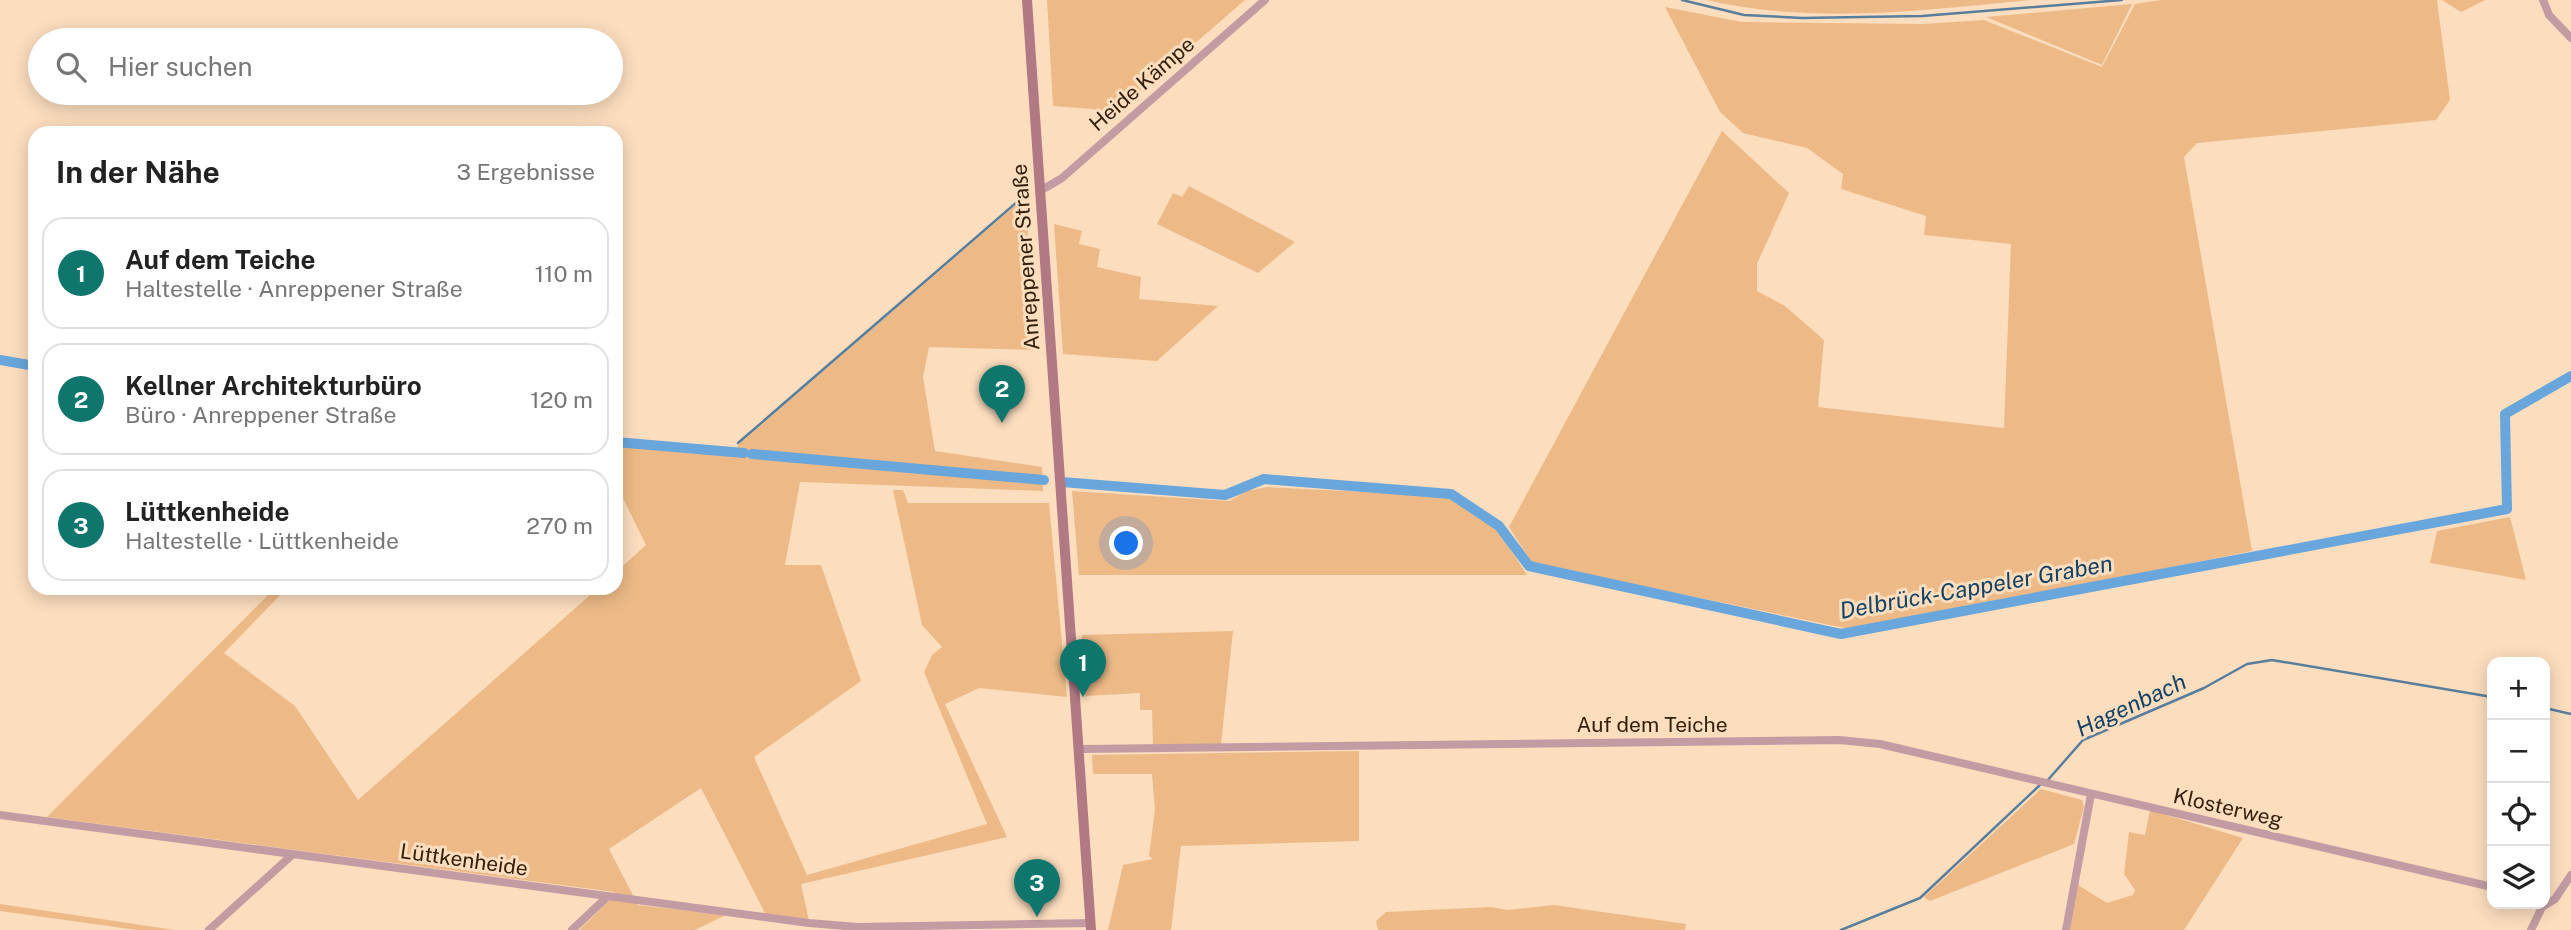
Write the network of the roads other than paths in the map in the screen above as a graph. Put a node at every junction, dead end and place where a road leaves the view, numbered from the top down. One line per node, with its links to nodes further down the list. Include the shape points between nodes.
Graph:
1 (1027, 0): 5 (street, Anreppener Straße)
2 (1265, 0): 5 (street, Heide Kämpe, via 1062,178)
3 (2543, 0): 4 (street, via 2549,15)
4 (2571, 38)
5 (1040, 191): 6 (street, Anreppener Straße)
6 (1080, 749): 7 (street, Auf dem Teiche, via 1839,740 1880,744); 15 (street, Anreppener Straße)
7 (2091, 794): 11 (street, Klosterweg); 18 (street)
8 (0, 815): 9 (street, Lüttkenheide)
9 (293, 854): 12 (street, Lüttkenheide); 16 (street)
10 (2571, 875): 13 (street)
11 (2487, 886)
12 (607, 897): 15 (street, Lüttkenheide, via 857,927); 17 (street)
13 (2550, 901)
14 (2539, 909): 19 (street)
15 (1091, 926)
16 (209, 930)
17 (572, 930)
18 (2066, 930)
19 (2531, 930)

